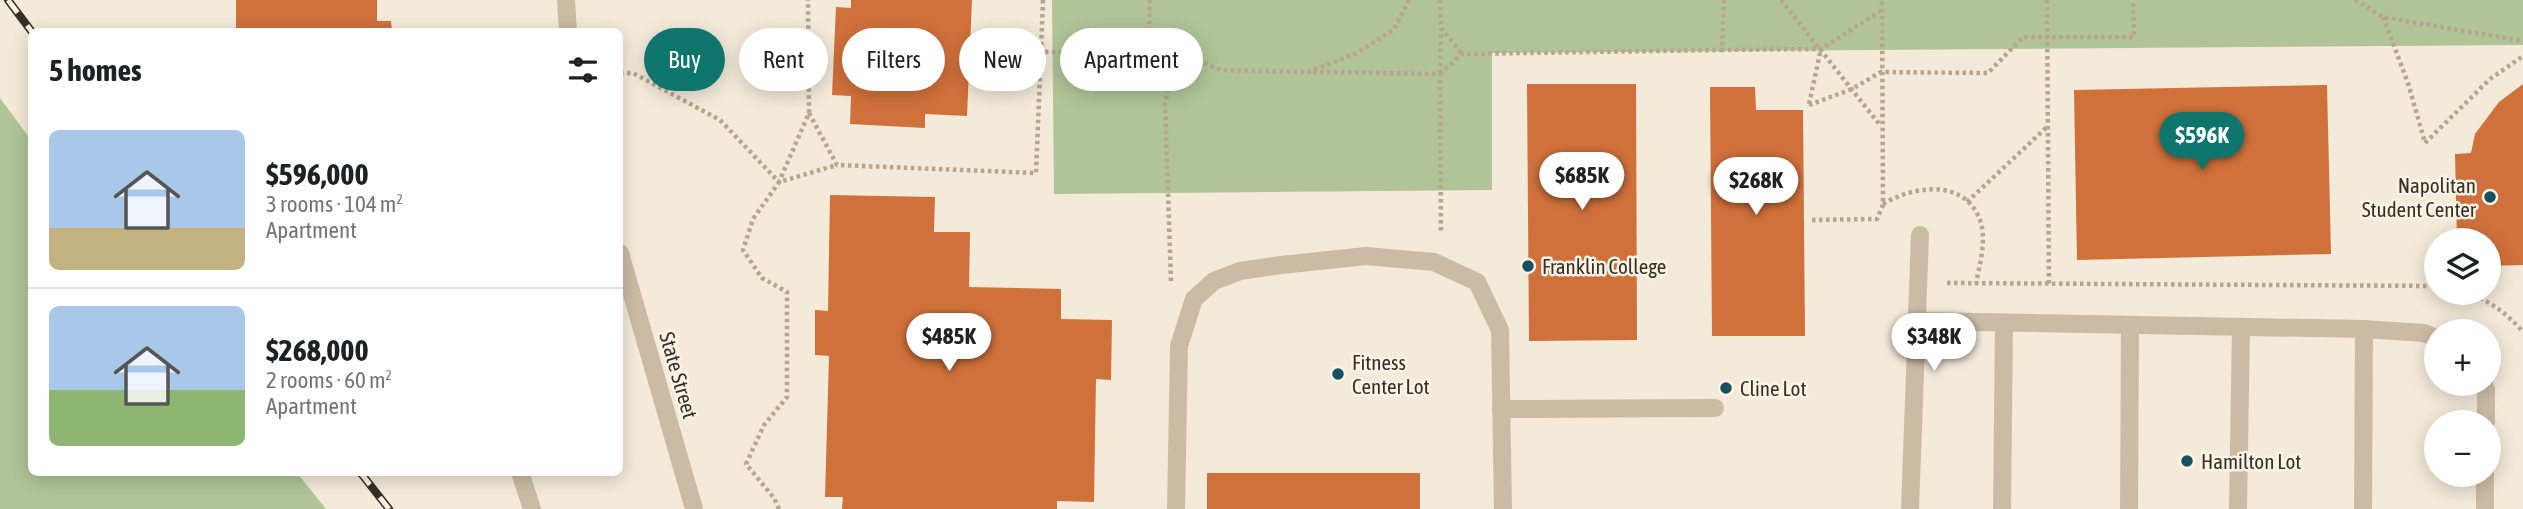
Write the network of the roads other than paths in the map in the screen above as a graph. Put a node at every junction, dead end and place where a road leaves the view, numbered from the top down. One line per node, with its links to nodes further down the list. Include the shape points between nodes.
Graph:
1 (566, 0): 2 (street)
2 (568, 28)
3 (1920, 235): 5 (street)
4 (623, 270): 16 (street, State Street)
5 (1916, 321): 6 (street); 19 (street)
6 (2004, 323): 7 (street); 20 (street)
7 (2130, 325): 8 (street); 21 (street)
8 (2241, 327): 9 (street); 22 (street)
9 (2364, 329): 10 (street); 23 (street)
10 (2424, 333)
11 (1715, 408): 12 (street)
12 (1502, 409): 17 (street, via 1500,330 1477,282 1434,262 1366,256 1240,271 1214,281 1194,299 1178,346); 18 (street)
13 (521, 476): 15 (street)
14 (2485, 487): 24 (street)
15 (532, 509)
16 (694, 509)
17 (1176, 509)
18 (1503, 509)
19 (1910, 509)
20 (2001, 509)
21 (2129, 509)
22 (2238, 509)
23 (2363, 509)
24 (2485, 509)

